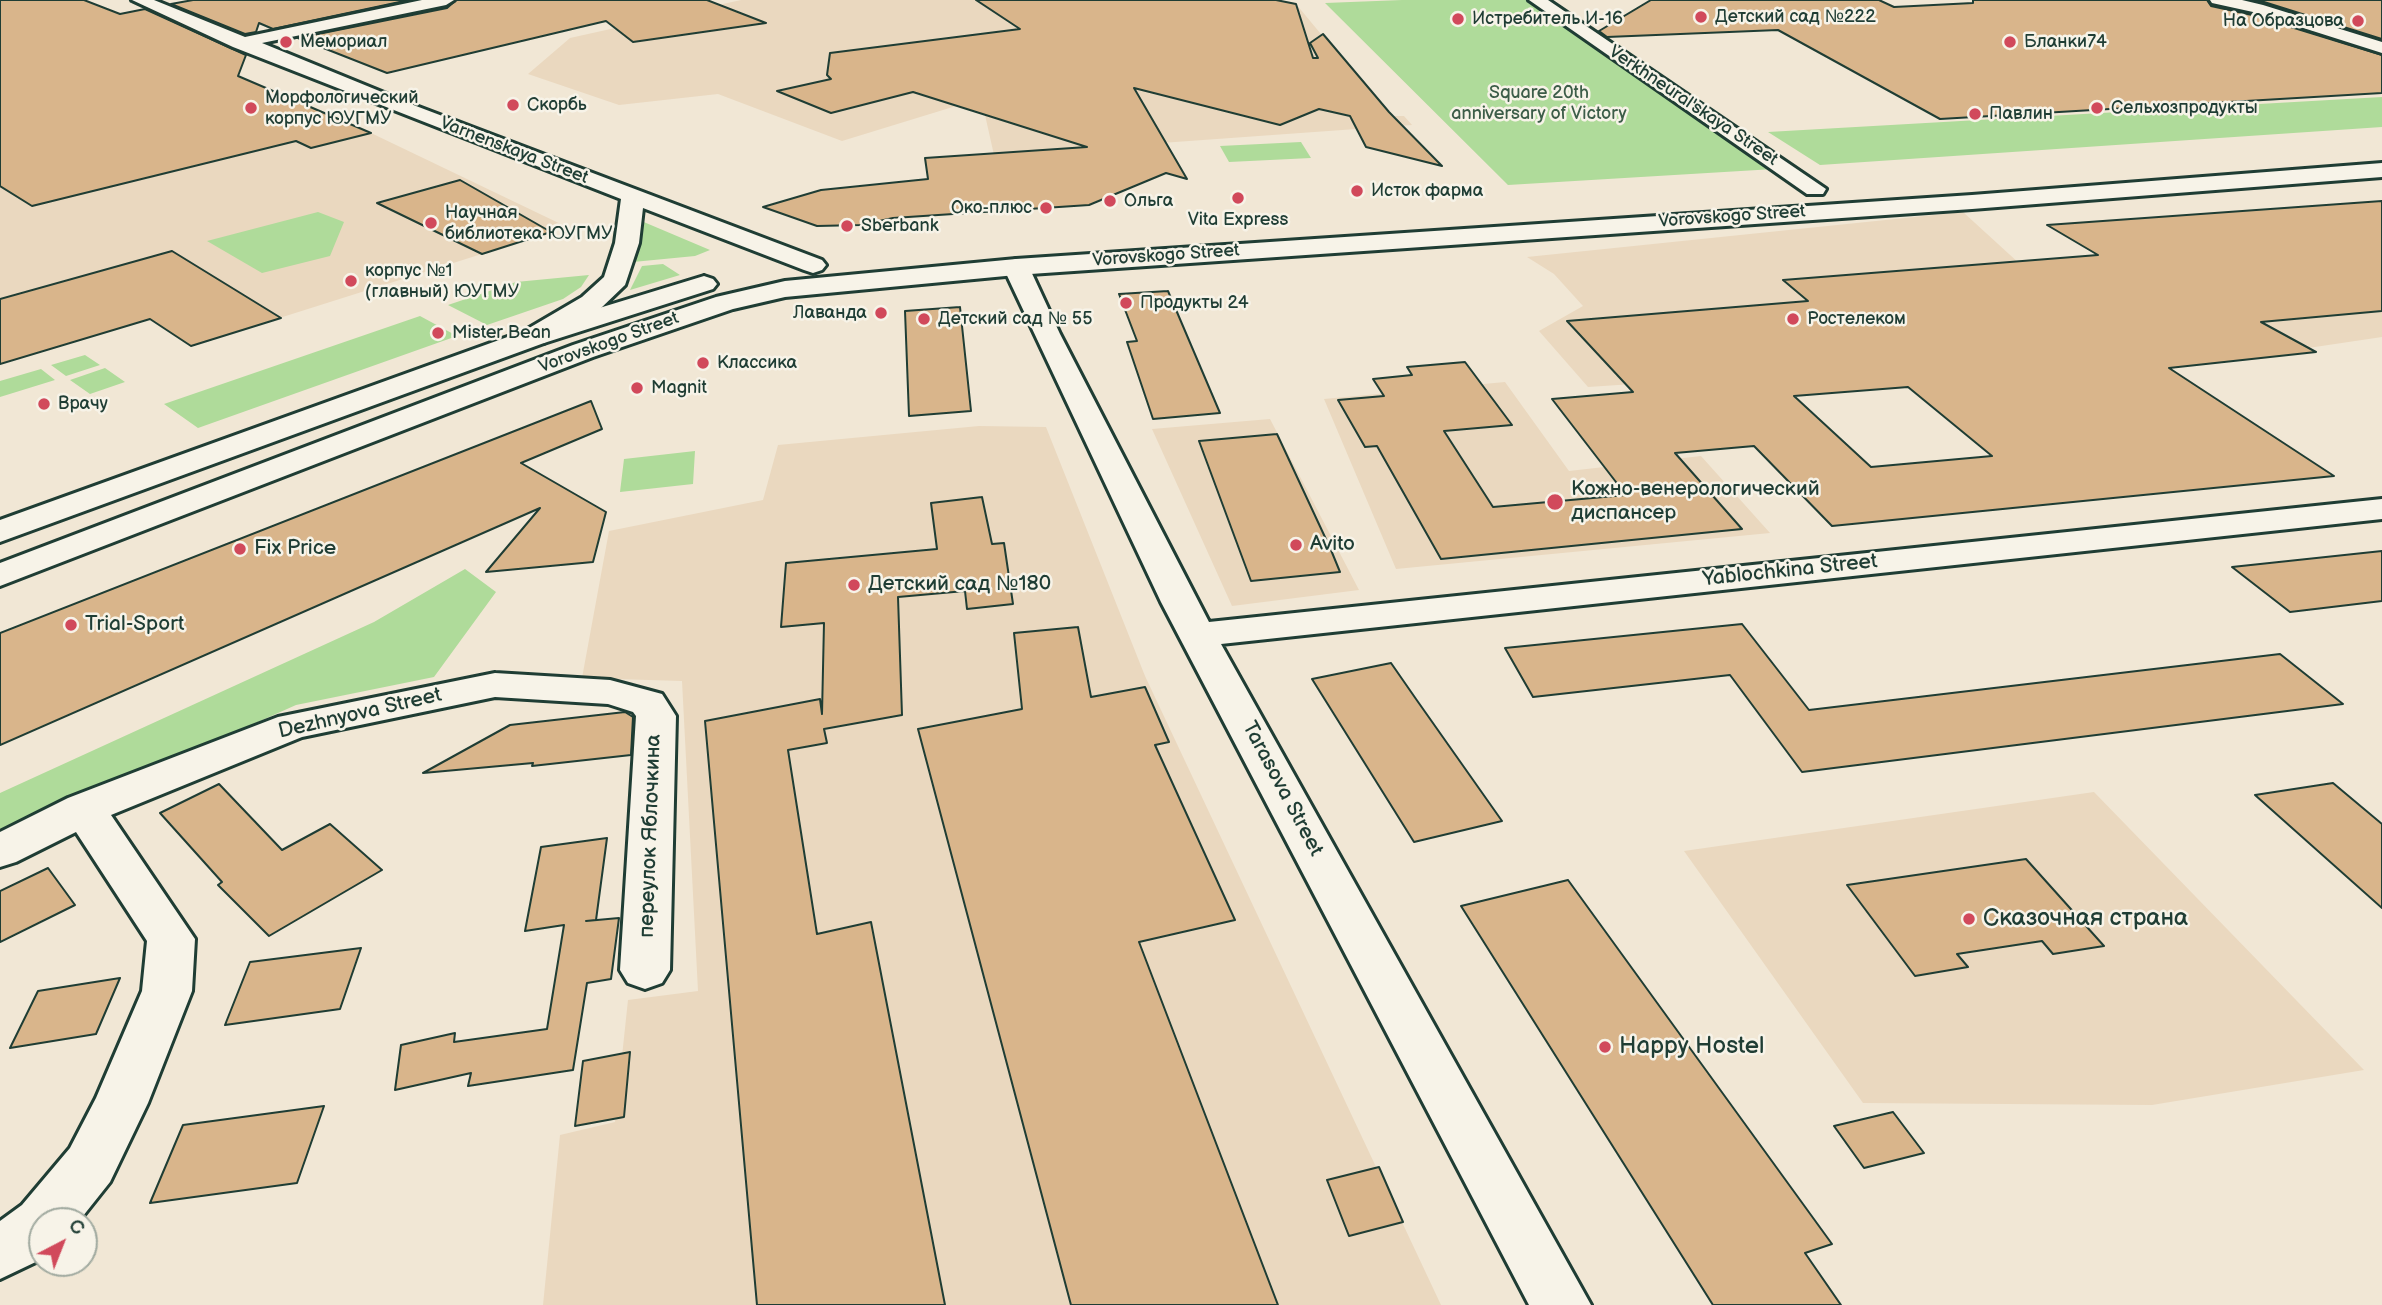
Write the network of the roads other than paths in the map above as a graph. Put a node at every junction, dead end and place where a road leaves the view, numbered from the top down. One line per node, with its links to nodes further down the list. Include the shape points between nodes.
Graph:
1 (140, 0): 5 (street, Varnenskaya Street)
2 (446, 0): 5 (street)
3 (1537, 0): 11 (street, Verkhneural'skaya Street)
4 (2218, 0): 6 (street)
5 (239, 43): 12 (street, Varnenskaya Street)
6 (2382, 48)
7 (2382, 152): 9 (street)
8 (2382, 170): 14 (street, Vorovskogo Street)
9 (2069, 173)
10 (1840, 188): 11 (street, Vorovskogo Street)
11 (1815, 189): 13 (street, Vorovskogo Street, via 1493,217)
12 (633, 198): 13 (street, Varnenskaya Street); 15 (street, via 616,280 591,303)
13 (813, 265): 15 (street, Vorovskogo Street, via 699,285)
14 (1016, 267): 18 (street, Vorovskogo Street, via 839,282 725,303 583,351); 19 (street, Tarasova Street)
15 (534, 338): 17 (street, Vorovskogo Street)
16 (2382, 509): 19 (street, Yablochkina Street)
17 (0, 532)
18 (0, 575)
19 (1198, 635): 27 (street, Tarasova Street)
20 (648, 703): 21 (street, Dezhnyova Street, via 610,692 495,685 382,706 292,726); 23 (street, переулок Яблочкина, via 656,716)
21 (84, 809): 22 (street, Dezhnyova Street); 24 (street, via 171,939 167,991 121,1103 90,1165)
22 (0, 852)
23 (645, 970)
24 (55, 1207)
25 (28, 1236): 26 (street)
26 (0, 1252)
27 (1561, 1305)

